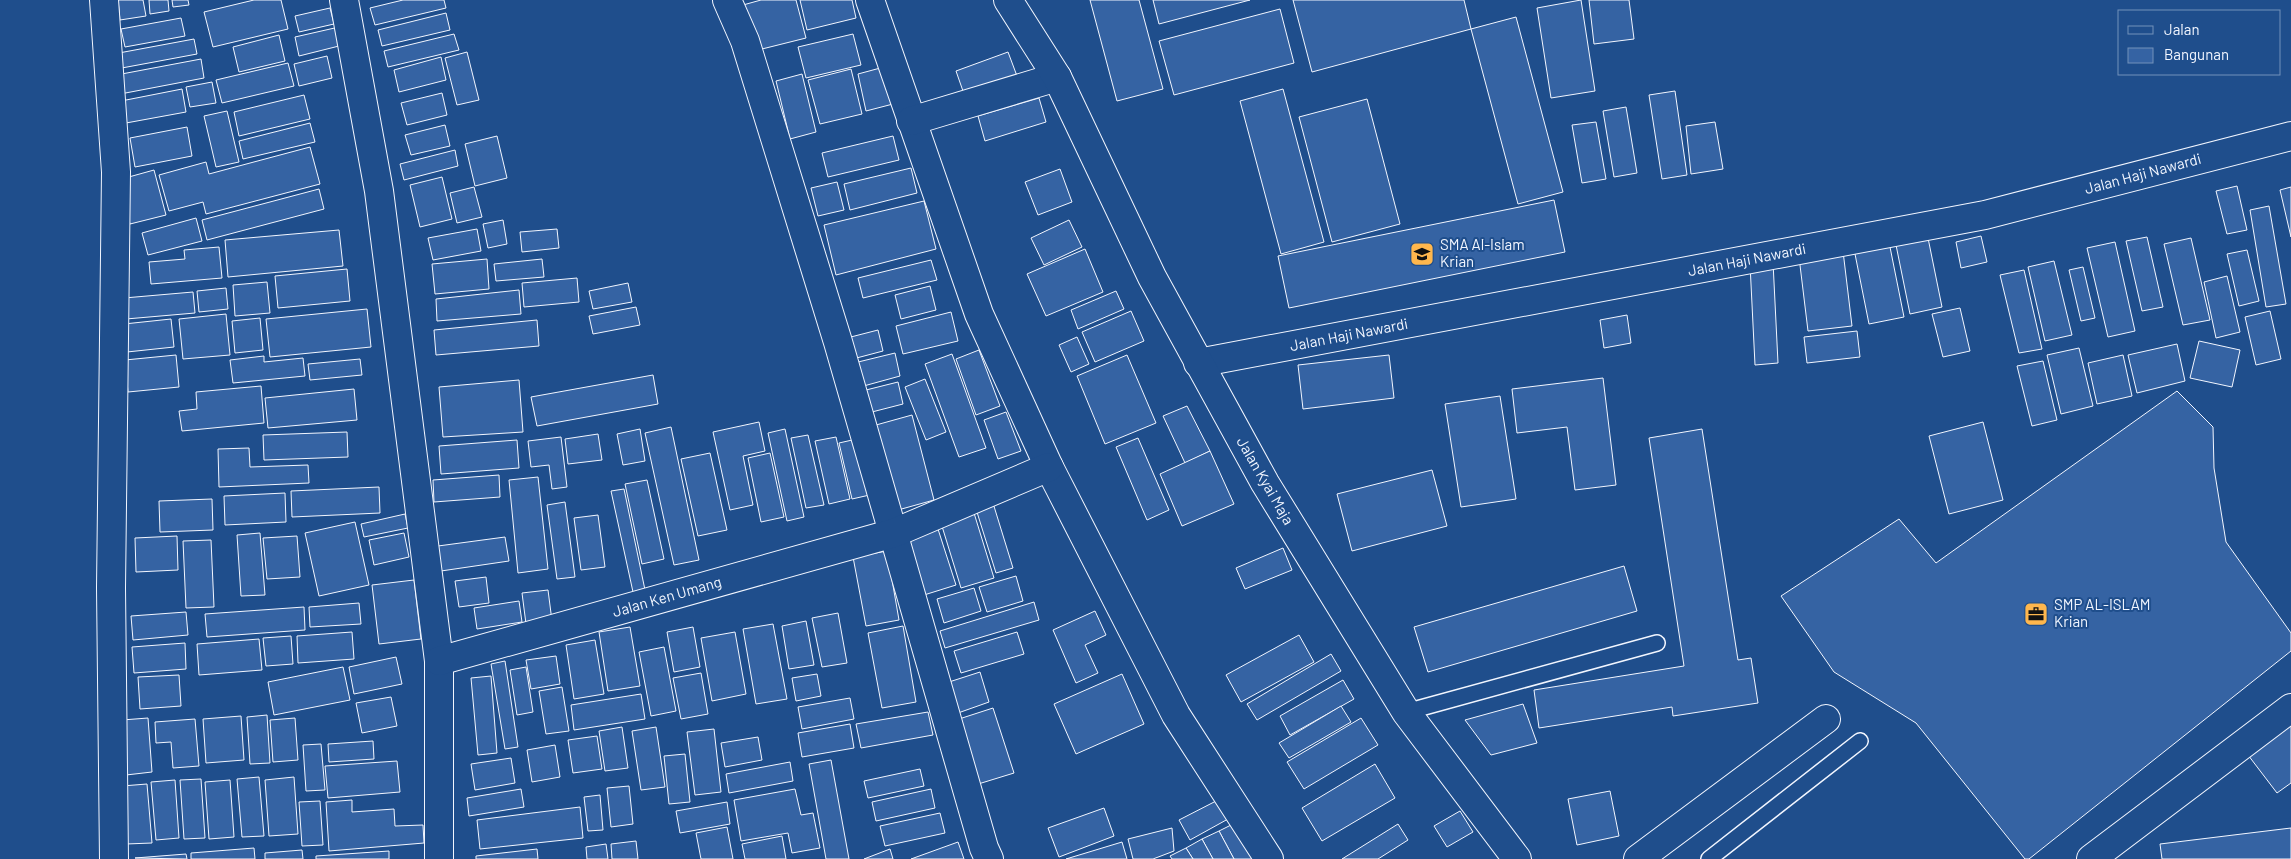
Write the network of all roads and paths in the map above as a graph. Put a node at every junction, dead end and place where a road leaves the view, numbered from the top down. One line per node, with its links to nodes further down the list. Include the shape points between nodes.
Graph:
1 (104, 0): 18 (street, via 116,172 111,588)
2 (344, 0): 13 (street, via 379,191)
3 (727, 0): 11 (street, via 754,70)
4 (870, 0): 7 (street)
5 (1008, 0): 6 (street, Jalan Kyai Maja)
6 (1048, 80): 7 (street); 9 (street, Jalan Kyai Maja)
7 (922, 118): 10 (street, via 979,314)
8 (2291, 136): 9 (street, Jalan Haji Nawardi, via 1985,215)
9 (1198, 364): 15 (street, Jalan Kyai Maja, via 1266,483)
10 (1049, 467): 11 (street, Jalan Ken Umang); 21 (street, via 1176,715)
11 (894, 533): 13 (street, Jalan Ken Umang); 20 (street)
12 (1657, 643): 15 (lane)
13 (439, 661): 19 (street)
14 (2291, 708): 25 (street)
15 (1406, 712): 22 (street, Jalan Kyai Maja)
16 (1826, 718): 23 (street)
17 (1860, 741): 24 (lane)
18 (114, 859)
19 (439, 859)
20 (989, 859)
21 (1269, 859)
22 (1517, 859)
23 (1638, 859)
24 (1709, 859)
25 (2091, 859)

